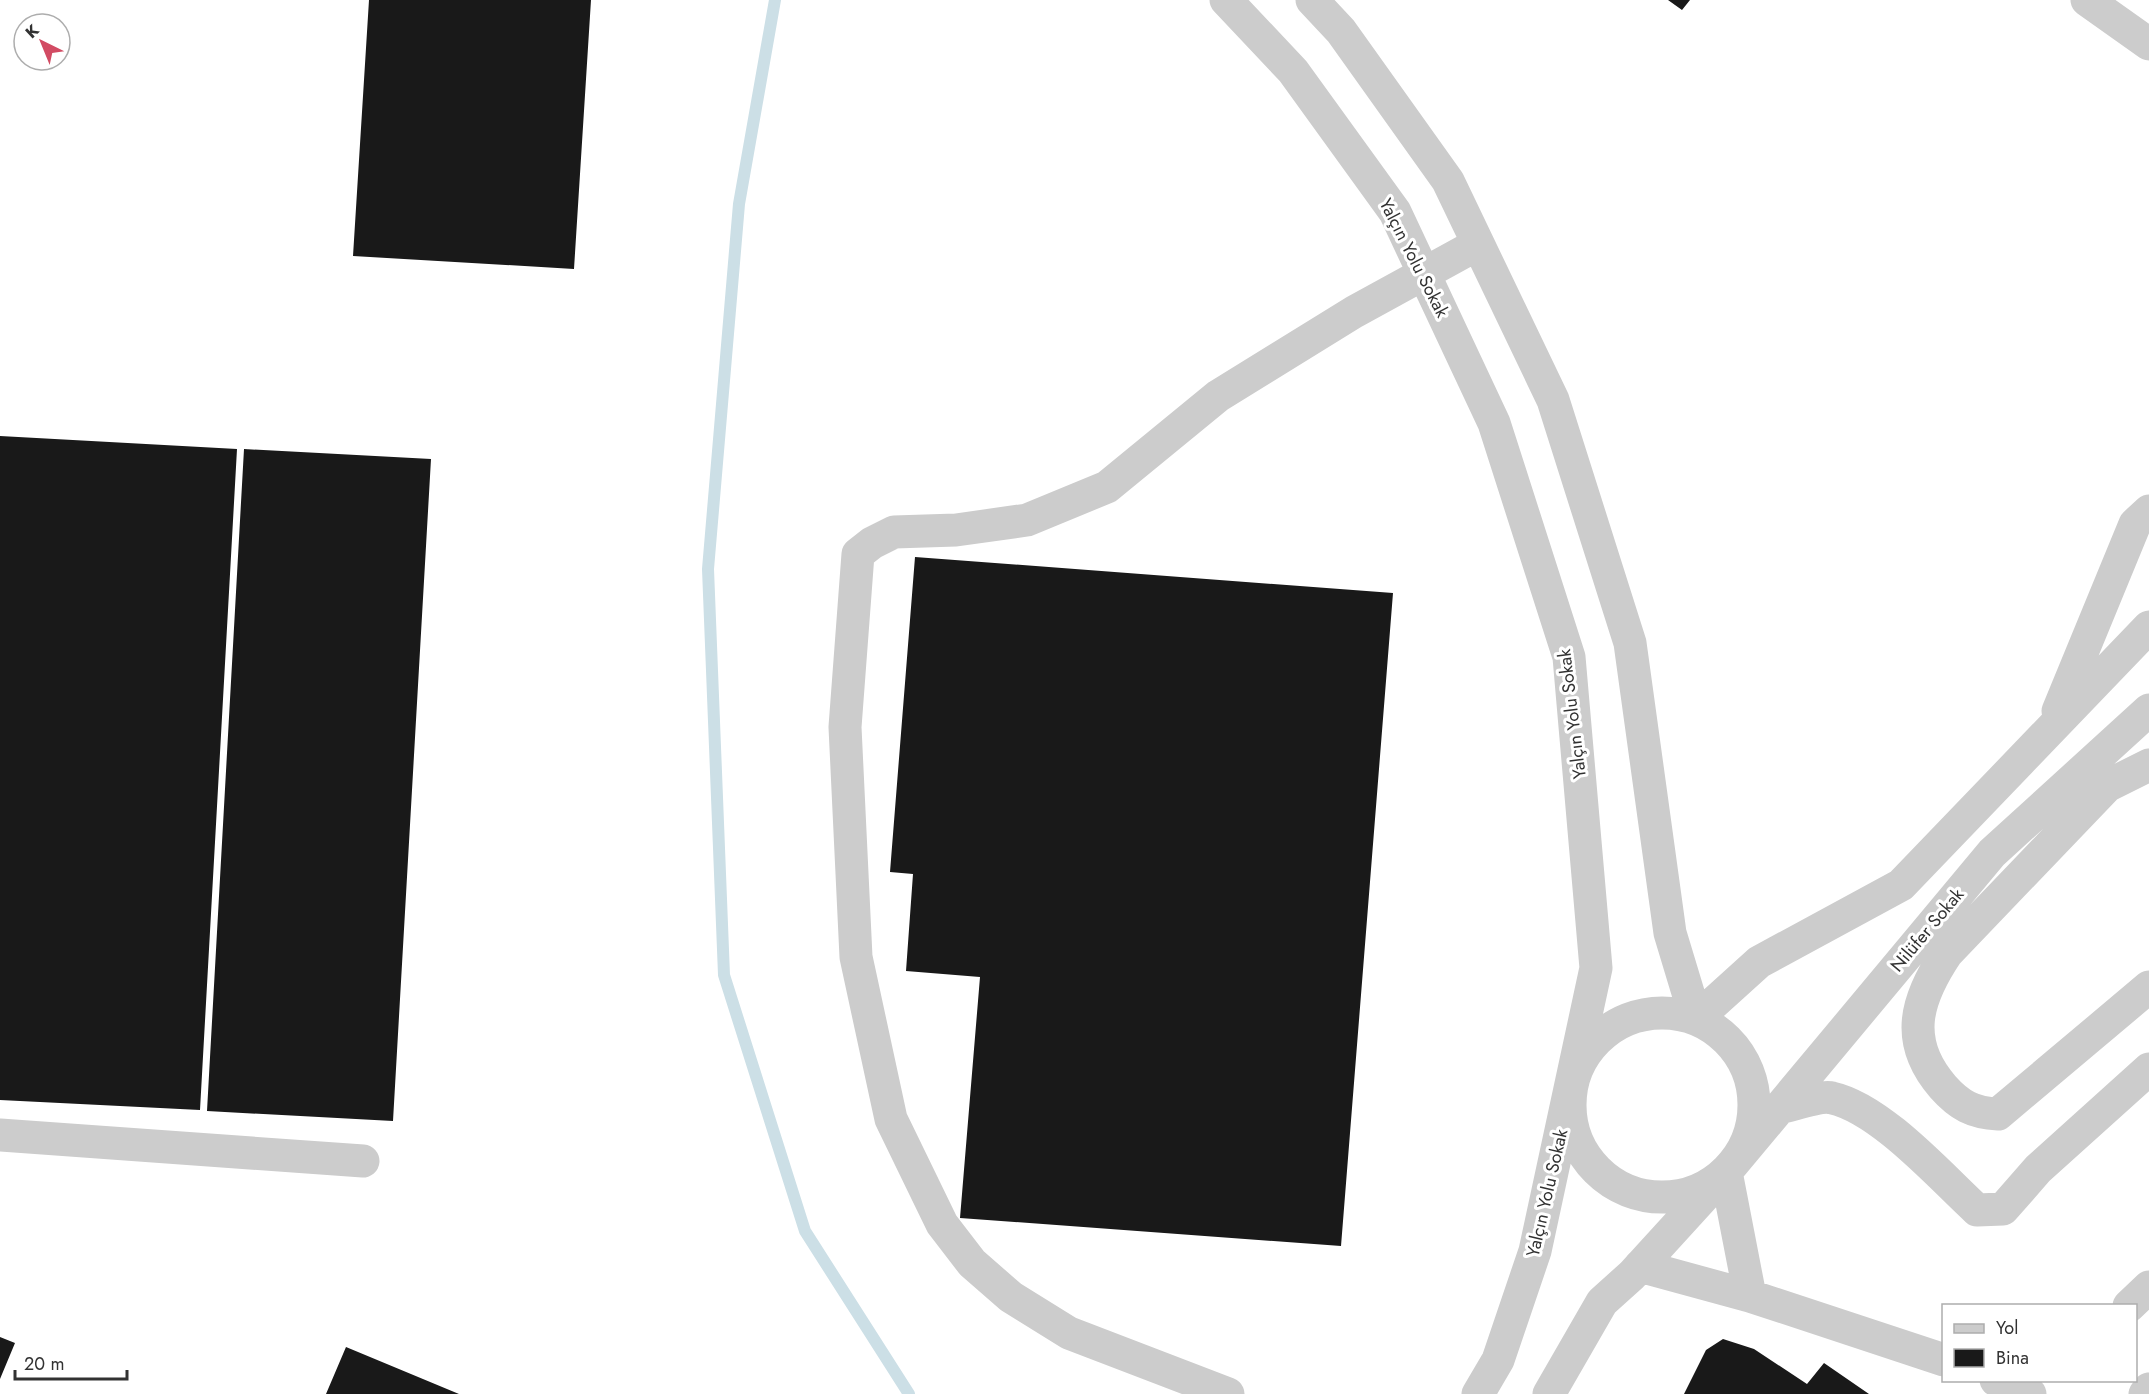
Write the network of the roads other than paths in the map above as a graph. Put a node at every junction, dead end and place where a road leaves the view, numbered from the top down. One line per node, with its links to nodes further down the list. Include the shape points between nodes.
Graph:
1 (1226, 0): 6 (street, Yalçın Yolu Sokak, via 1293,71 1395,213)
2 (1312, 0): 5 (street, via 1341,31 1448,181)
3 (2087, 0): 4 (street)
4 (2149, 45)
5 (1478, 244): 6 (street); 13 (street, via 1553,400 1630,643 1670,933)
6 (1424, 274): 15 (street, Yalçın Yolu Sokak, via 1494,423 1569,657 1596,968); 28 (street, via 1218,396 1107,487 1027,520 956,530 894,532 858,554 845,728 856,957 891,1119 942,1224 972,1263 1011,1297 1069,1333)
7 (2149, 511): 10 (street, via 2135,524)
8 (2149, 627): 10 (street)
9 (2149, 710): 16 (street, Nilüfer Sokak, via 1992,853)
10 (2050, 729): 13 (street, via 1901,885 1759,962)
11 (2149, 765): 12 (street, via 2107,786 1947,953 1934,971 1921,1008 1919,1048 1937,1080 1956,1102 1977,1113 1998,1114)
12 (2149, 987)
13 (1696, 1019): 15 (street, via 1666,1013 1626,1021 1608,1030 1587,1052); 19 (street, via 1722,1035 1742,1058 1752,1087 1753,1117 1744,1147)
14 (2149, 1069): 16 (street, via 2038,1169 2003,1209 1977,1210 1891,1131 1862,1110 1830,1097)
15 (1573, 1079): 19 (street, via 1569,1109 1576,1138 1591,1164 1614,1184 1642,1195 1672,1197 1701,1189); 29 (street, Yalçın Yolu Sokak, via 1535,1251 1498,1360)
16 (1778, 1108): 19 (street, Nilüfer Sokak)
17 (0, 1136): 18 (street)
18 (363, 1161)
19 (1726, 1172): 20 (street); 22 (street)
20 (1640, 1266): 22 (street); 30 (street, via 1602,1302)
21 (2149, 1287): 23 (street)
22 (1750, 1296): 24 (street)
23 (2130, 1304)
24 (1942, 1359)
25 (2001, 1382): 31 (street)
26 (2046, 1382): 31 (street)
27 (2149, 1389): 32 (street)
28 (1228, 1394)
29 (1478, 1394)
30 (1550, 1394)
31 (2032, 1394)
32 (2145, 1394)

